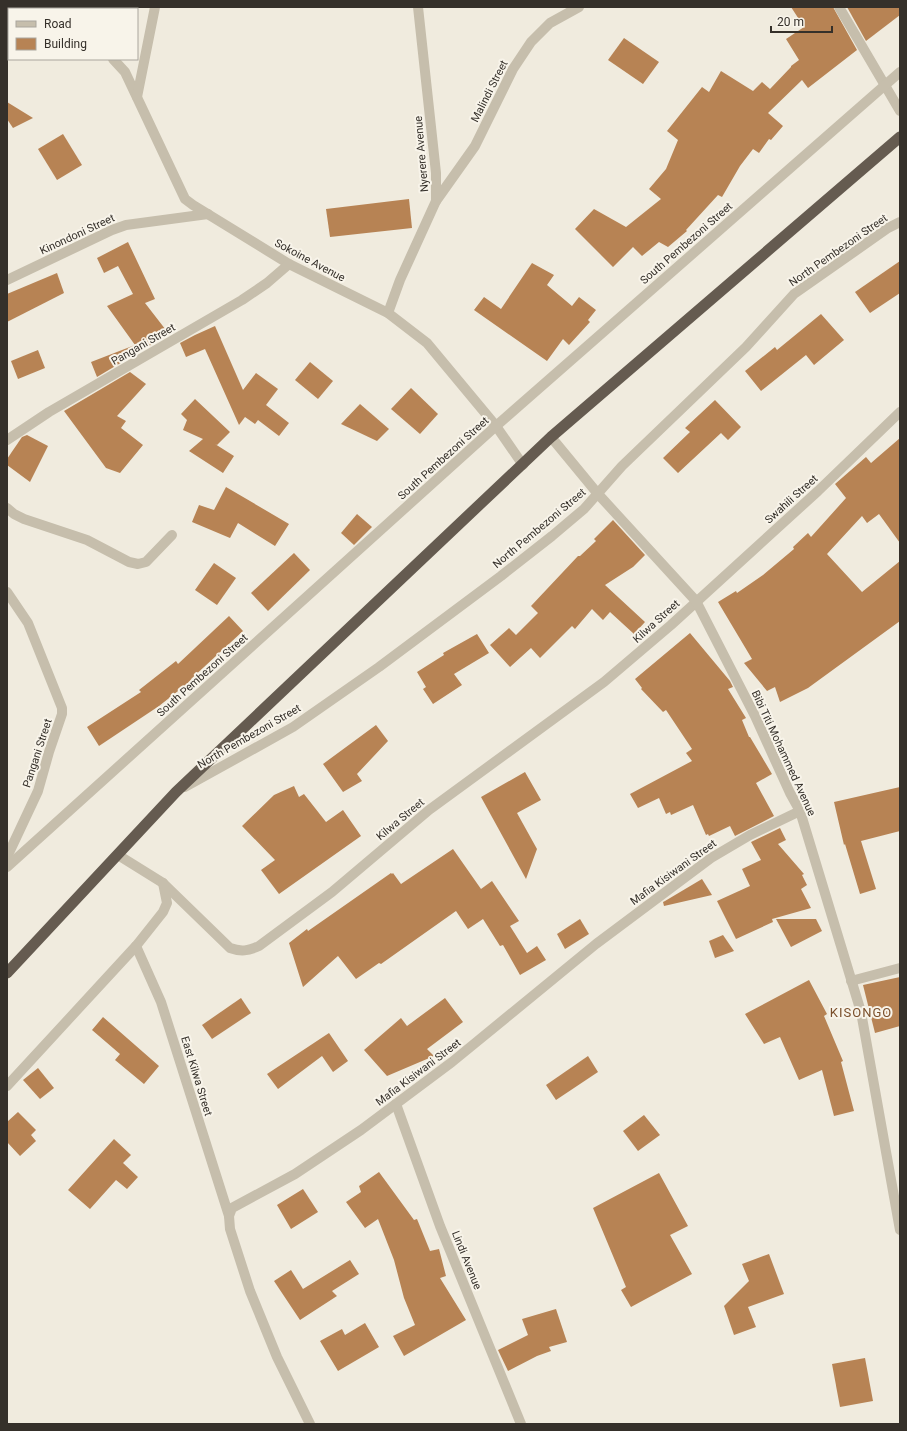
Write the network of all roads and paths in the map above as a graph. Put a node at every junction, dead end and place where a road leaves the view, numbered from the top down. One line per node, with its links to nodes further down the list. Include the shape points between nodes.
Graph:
1 (155, 7): 8 (street)
2 (418, 7): 11 (street, Nyerere Avenue, via 436,173)
3 (579, 7): 11 (street, Malindi Street, via 550,23 531,42 513,69 475,146)
4 (839, 7): 7 (street)
5 (114, 60): 8 (street, Sokoine Avenue, via 125,72)
6 (900, 72): 7 (street, South Pembezoni Street)
7 (884, 85): 9 (street); 18 (street, South Pembezoni Street)
8 (137, 97): 12 (street, Sokoine Avenue, via 185,199)
9 (900, 111)
10 (900, 138): 19 (highway)
11 (436, 201): 16 (street, Nyerere Avenue)
12 (208, 214): 14 (street, Sokoine Avenue); 15 (street, Kinondoni Street, via 126,225)
13 (900, 222): 22 (street, North Pembezoni Street, via 794,294 746,347 622,466)
14 (289, 264): 16 (street, Sokoine Avenue); 20 (street, Pangani Street, via 242,300 49,412)
15 (7, 280)
16 (388, 313): 18 (street, Sokoine Avenue, via 427,343)
17 (900, 412): 26 (street, Swahili Street, via 818,491)
18 (496, 426): 21 (street, Sokoine Avenue); 31 (street, South Pembezoni Street)
19 (551, 437): 21 (highway); 22 (street, Bibi Titi Mohammed Avenue)
20 (7, 440)
21 (522, 465): 27 (highway)
22 (598, 494): 26 (street, Bibi Titi Mohammed Avenue); 27 (street, North Pembezoni Street, via 584,509 501,576 379,667 293,727)
23 (7, 508): 24 (street, via 24,519 87,540 129,562 138,564 146,562)
24 (172, 535)
25 (7, 592): 30 (street, Pangani Street, via 28,623 62,708 62,714 38,791)
26 (696, 601): 28 (street, Bibi Titi Mohammed Avenue); 32 (street, Kilwa Street, via 604,682 429,810 332,892 259,946 238,951 230,948)
27 (176, 792): 29 (highway)
28 (800, 811): 36 (street, Bibi Titi Mohammed Avenue); 38 (street, Mafia Kisiwani Street, via 750,835 711,858 596,944 452,1062)
29 (118, 855): 32 (street, Kilwa Street); 35 (highway)
30 (7, 857)
31 (7, 867)
32 (163, 883): 33 (street, via 166,903 163,912)
33 (136, 946): 37 (street); 39 (street, East Kilwa Street, via 161,1002)
34 (900, 968): 36 (street)
35 (7, 973)
36 (851, 980): 40 (street, Bibi Titi Mohammed Avenue, via 860,1012)
37 (7, 1086)
38 (396, 1104): 39 (street, Mafia Kisiwani Street, via 295,1174 232,1208); 42 (street, Lindi Avenue, via 440,1226)
39 (229, 1216): 41 (street, via 230,1229 250,1291 277,1357)
40 (900, 1230)
41 (310, 1424)
42 (522, 1424)

